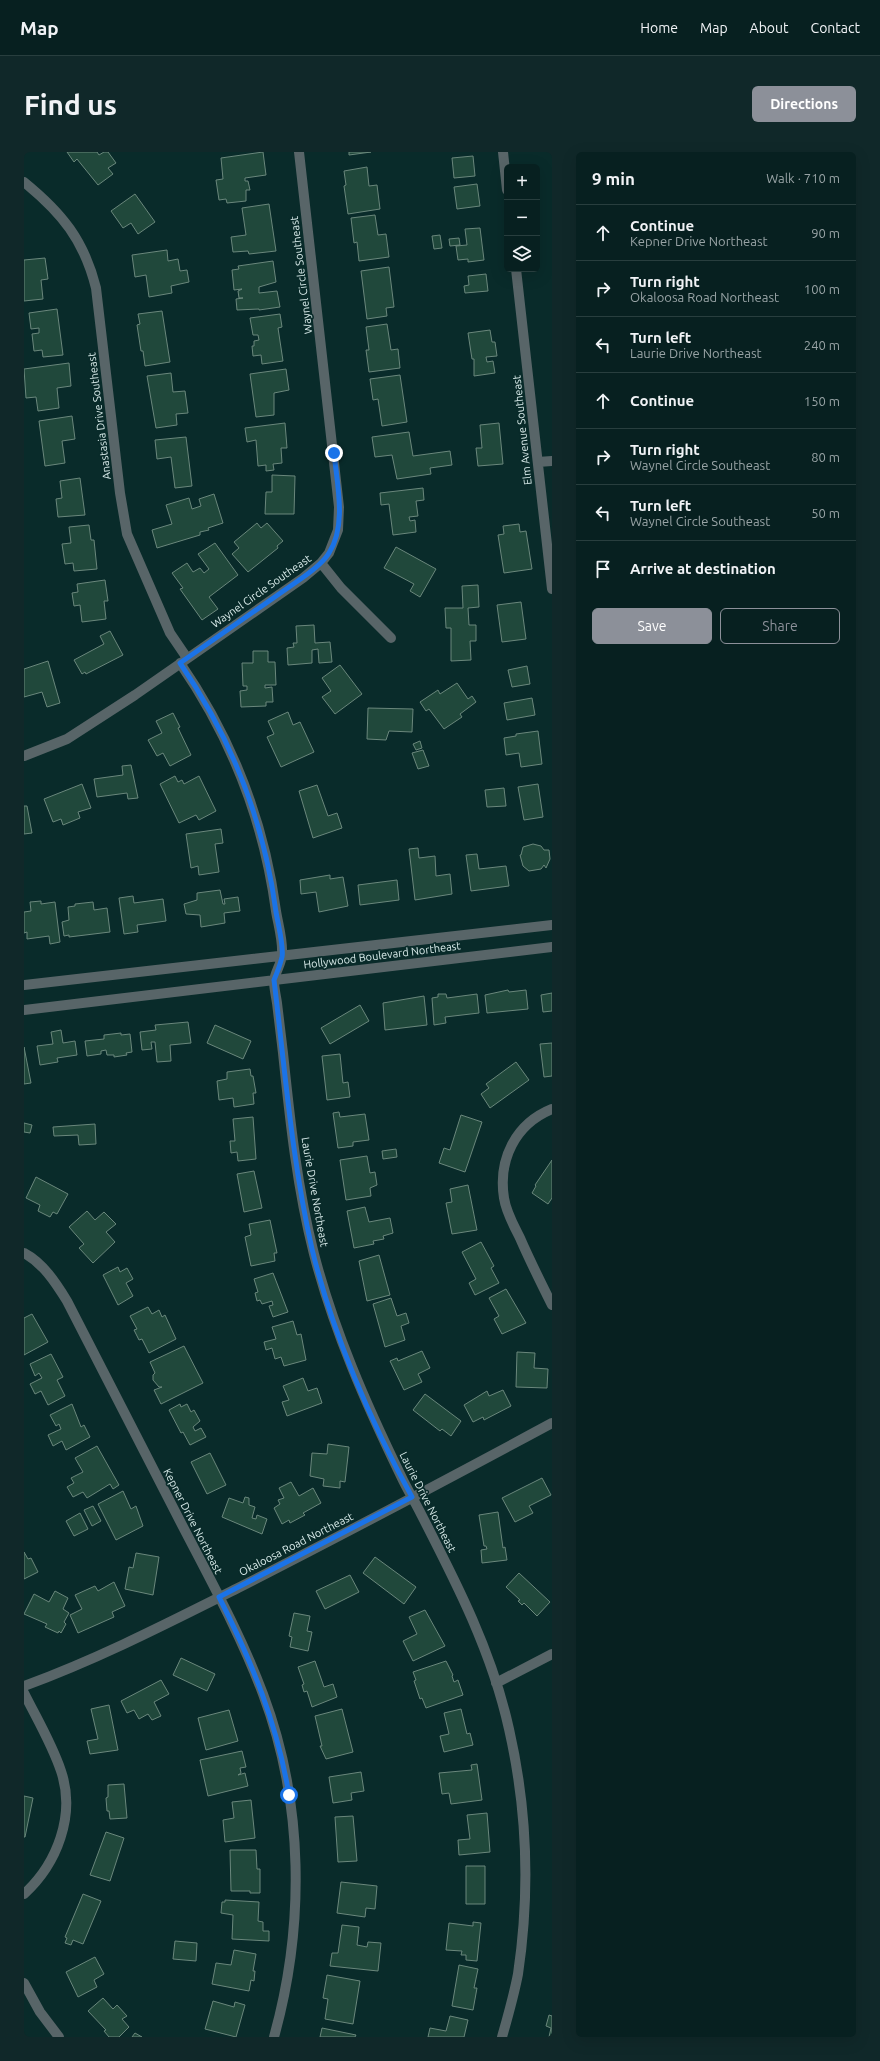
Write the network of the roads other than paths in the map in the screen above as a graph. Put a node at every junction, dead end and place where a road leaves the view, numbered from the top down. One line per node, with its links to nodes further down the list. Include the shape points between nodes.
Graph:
1 (300, 152): 8 (street, Waynel Circle Southeast, via 339,507 335,541)
2 (503, 152): 3 (street)
3 (504, 164)
4 (24, 182): 11 (street, Anastasia Drive Southeast, via 58,212 71,228 92,274 96,288 127,534)
5 (516, 272): 7 (street, Elm Avenue Southeast)
6 (552, 461): 7 (street)
7 (538, 462): 9 (street, Elm Avenue Southeast)
8 (321, 563): 10 (street, via 341,588); 11 (street, Waynel Circle Southeast)
9 (552, 589)
10 (391, 638)
11 (183, 660): 12 (street, Waynel Circle Southeast, via 67,739); 15 (street, Anastasia Drive Southeast, via 219,728 256,816 271,875)
12 (24, 756)
13 (552, 925): 15 (street, Hollywood Boulevard Northeast)
14 (552, 947): 16 (street, Hollywood Boulevard Northeast)
15 (282, 956): 16 (street, Anastasia Drive Southeast); 17 (street, Hollywood Boulevard Northeast)
16 (274, 980): 18 (street, Hollywood Boulevard Northeast); 23 (street, Laurie Drive Northeast, via 301,1194 312,1249 337,1334)
17 (24, 985)
18 (24, 1010)
19 (552, 1109): 21 (street, via 537,1117 517,1135 502,1174 504,1200 511,1219)
20 (24, 1253): 24 (street, Kepner Drive Northeast, via 41,1266 67,1301)
21 (552, 1304)
22 (552, 1423): 23 (street, Okaloosa Road Northeast)
23 (412, 1497): 24 (street, Okaloosa Road Northeast); 26 (street, Laurie Drive Northeast, via 473,1619)
24 (219, 1597): 27 (street, Okaloosa Road Northeast, via 112,1650); 32 (street, Kepner Drive Northeast, via 242,1642 268,1709 289,1795 294,1835 295,1916 291,1957)
25 (552, 1654): 26 (street)
26 (496, 1683): 33 (street, Laurie Drive Northeast, via 509,1729 520,1791 525,1862 523,1930 518,1973)
27 (24, 1686)
28 (24, 1693): 29 (street, via 61,1772 67,1806 59,1842 52,1858 46,1870)
29 (24, 1894)
30 (24, 1983): 31 (street)
31 (58, 2037)
32 (274, 2037)
33 (502, 2037)

